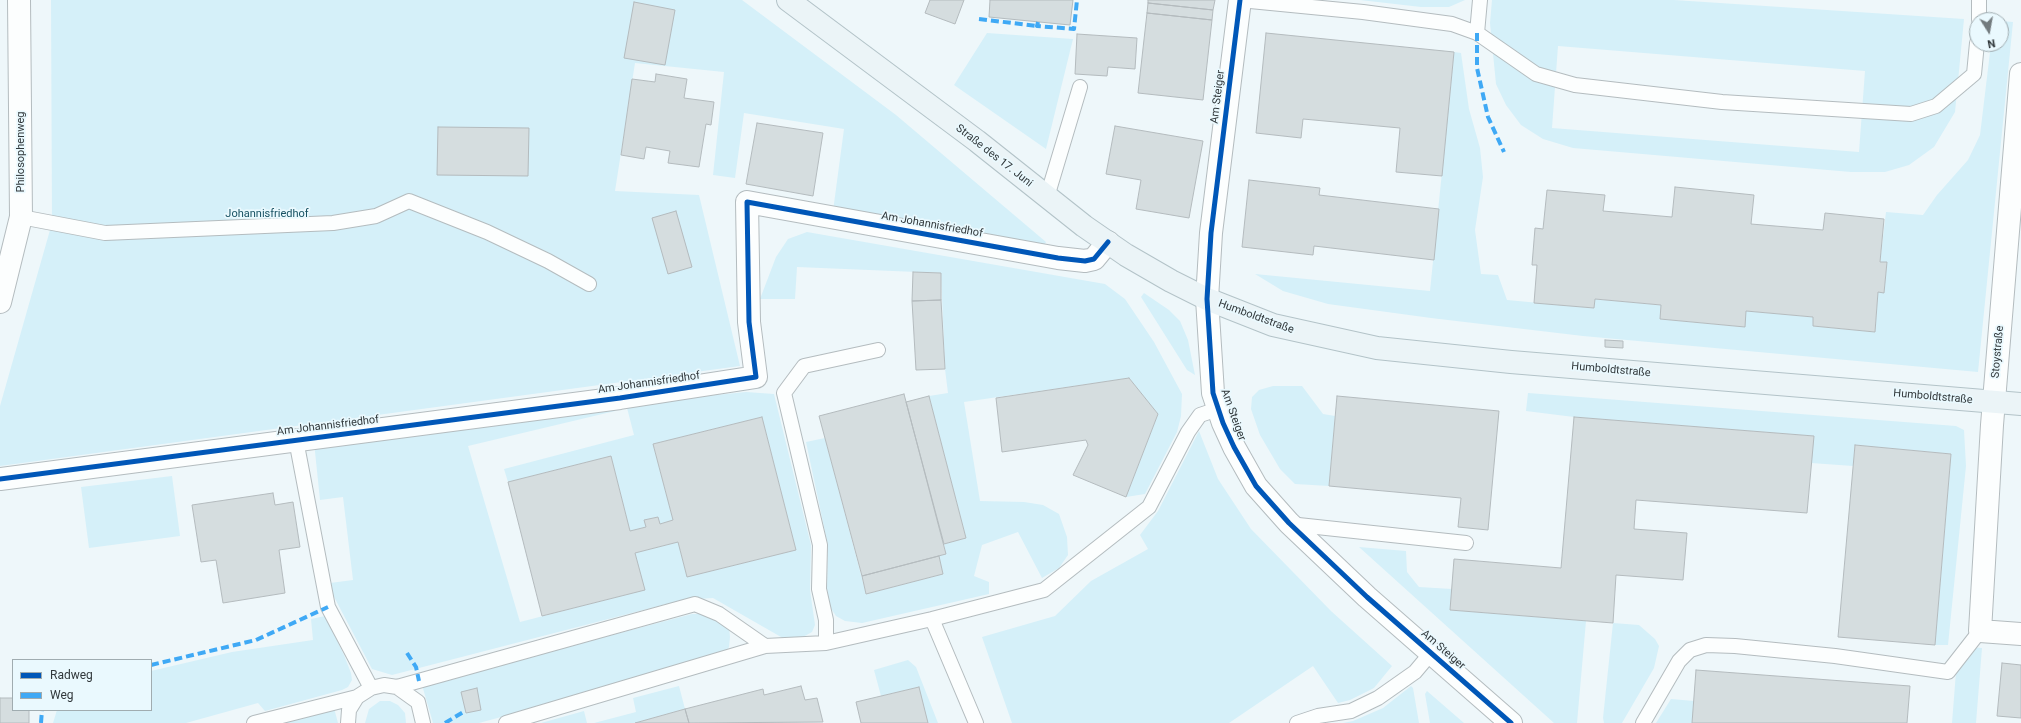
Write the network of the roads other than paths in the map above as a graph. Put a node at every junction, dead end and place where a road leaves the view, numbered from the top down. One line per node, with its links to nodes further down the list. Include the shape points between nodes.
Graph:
1 (19, 0): 12 (street, Philosophenweg)
2 (788, 0): 11 (main road, Straße des 17. Juni, via 977,141)
3 (1240, 0): 7 (lane, via 1452,24); 15 (street, Am Steiger, via 1211,233)
4 (1480, 0): 7 (lane)
5 (1979, 0): 6 (lane)
6 (1979, 12)
7 (1477, 33): 8 (lane, via 1536,74 1575,85 1722,102 1911,114 1936,106 1974,74)
8 (1976, 52)
9 (2021, 74): 18 (street, Stoystraße)
10 (1080, 87): 11 (lane)
11 (1047, 197): 13 (main road, Straße des 17. Juni)
12 (21, 217): 14 (lane, via 105,233 333,222 376,216 409,202 487,232); 16 (street, Philosophenweg)
13 (1108, 242): 15 (main road, Straße des 17. Juni, via 1171,281); 21 (street, Am Johannisfriedhof, via 1094,259 1085,261 747,202 749,322 756,377 620,398)
14 (589, 284)
15 (1207, 299): 18 (main road, Humboldtstraße, via 1287,329 1377,348); 20 (street, Am Steiger, via 1213,393)
16 (0, 302)
17 (878, 350): 28 (lane, via 804,366 784,393 820,546 819,589 826,620)
18 (1993, 402): 19 (main road, Humboldtstraße); 26 (street, Stoystraße)
19 (2021, 404)
20 (1218, 409): 23 (street, Am Steiger, via 1234,448 1256,486); 25 (lane, via 1200,415 1188,432 1149,507 1044,590)
21 (296, 440): 22 (street, Am Johannisfriedhof); 32 (lane, via 328,607)
22 (0, 479)
23 (1289, 523): 24 (lane); 30 (street, Am Steiger, via 1367,598)
24 (1466, 543)
25 (932, 619): 28 (lane); 38 (lane)
26 (1980, 631): 27 (street); 41 (lane, via 1948,672 1835,656 1706,645 1690,650 1679,661)
27 (2021, 634)
28 (826, 643): 29 (lane)
29 (765, 646): 31 (lane, via 719,614 695,604); 37 (lane)
30 (1431, 653): 39 (lane, via 1415,672 1378,698 1352,711 1318,716); 40 (street, Am Steiger)
31 (397, 687): 32 (lane, via 384,685); 36 (lane, via 418,702)
32 (371, 688): 33 (lane)
33 (357, 697): 34 (lane); 35 (lane)
34 (348, 716)
35 (254, 723)
36 (423, 723)
37 (506, 723)
38 (976, 723)
39 (1297, 723)
40 (1510, 723)
41 (1642, 723)

